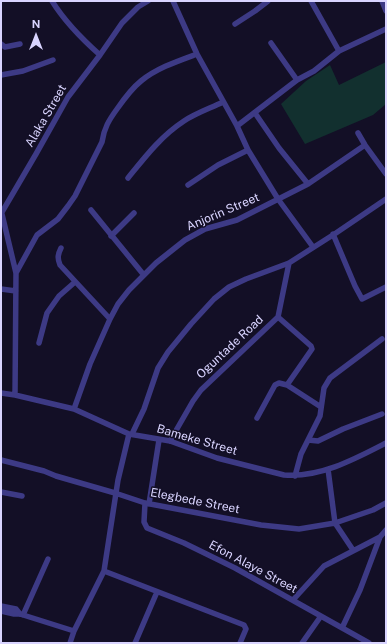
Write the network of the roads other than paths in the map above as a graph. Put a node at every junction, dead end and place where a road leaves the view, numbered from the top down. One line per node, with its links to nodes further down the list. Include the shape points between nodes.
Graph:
1 (52, 1): 15 (street, via 79,36)
2 (148, 1): 15 (street, Alaka Street, via 138,6 122,23)
3 (173, 1): 14 (street)
4 (268, 1): 8 (street)
5 (311, 1): 13 (street)
6 (382, 1): 7 (street)
7 (386, 11)
8 (235, 24)
9 (386, 29): 13 (street)
10 (271, 43): 18 (street)
11 (1, 44): 12 (street, via 5,47)
12 (20, 44)
13 (339, 51): 18 (street, via 314,71)
14 (197, 54): 19 (street); 39 (street, via 142,80 129,93 107,124 102,142 75,196 58,219 38,235)
15 (100, 55): 32 (street, Alaka Street, via 68,96)
16 (54, 60): 17 (street, via 23,71)
17 (1, 75)
18 (297, 80): 20 (street)
19 (223, 102): 21 (street); 26 (street, via 168,132)
20 (255, 113): 21 (street); 27 (street)
21 (237, 126): 24 (street)
22 (358, 133): 23 (street)
23 (364, 145): 25 (street); 27 (street, Anjorin Street)
24 (248, 150): 28 (street, via 218,165); 29 (street)
25 (386, 174)
26 (128, 178)
27 (308, 184): 29 (street, Anjorin Street)
28 (188, 185)
29 (278, 199): 36 (street); 40 (street, Anjorin Street, via 237,220 210,226 185,240)
30 (386, 200): 34 (street)
31 (91, 210): 35 (street)
32 (1, 211): 39 (street)
33 (134, 213): 35 (street)
34 (333, 234): 36 (street); 42 (street, via 362,299)
35 (111, 236): 40 (street)
36 (313, 247): 38 (street)
37 (61, 248): 41 (street, via 58,255 60,265)
38 (289, 263): 45 (street, Oguntade Road); 56 (street, via 229,287 214,299 168,352 158,368 144,409)
39 (16, 273): 44 (street)
40 (143, 274): 46 (street, Anjorin Street, via 118,304)
41 (75, 282): 46 (street); 48 (street, via 59,296 47,313)
42 (386, 287)
43 (1, 289): 44 (street)
44 (16, 291): 51 (street)
45 (278, 317): 49 (street, via 312,349); 59 (street, Oguntade Road, via 201,390)
46 (110, 319): 53 (street, Anjorin Street)
47 (382, 339): 52 (street, via 330,378 324,388)
48 (39, 343)
49 (287, 385): 52 (street); 55 (street, via 276,384)
50 (1, 393): 51 (street, Bameke Street)
51 (15, 395): 53 (street, Bameke Street)
52 (321, 407): 58 (street, via 320,416)
53 (74, 409): 56 (street, Bameke Street)
54 (382, 414): 58 (street, via 318,441)
55 (257, 418)
56 (131, 434): 57 (street, Bameke Street); 65 (street)
57 (159, 440): 59 (street, Bameke Street); 67 (street)
58 (308, 440): 63 (street)
59 (170, 441): 63 (street, Bameke Street, via 236,463)
60 (386, 443): 62 (street, Bameke Street)
61 (1, 460): 65 (street, Elegbede Street, via 44,470 56,476)
62 (328, 469): 63 (street, Bameke Street); 69 (street)
63 (295, 476)
64 (1, 492): 66 (street)
65 (115, 493): 67 (street, Elegbede Street); 74 (street)
66 (22, 496)
67 (147, 503): 69 (street, Elegbede Street, via 261,525 299,529); 76 (street, Efon Alaye Street, via 144,522 147,528 229,565)
68 (386, 503): 69 (street, Elegbede Street)
69 (335, 523): 72 (street)
70 (386, 530): 71 (street)
71 (380, 536): 72 (street); 81 (street, via 360,590)
72 (353, 550): 76 (street, via 320,569)
73 (48, 559): 79 (street)
74 (104, 571): 75 (street); 82 (street)
75 (157, 592): 83 (street); 85 (street, via 244,625 246,629)
76 (293, 600): 80 (street, Efon Alaye Street)
77 (1, 606): 79 (street, via 16,609)
78 (1, 611): 79 (street)
79 (22, 614): 82 (street)
80 (321, 616): 81 (street, Efon Alaye Street); 86 (street)
81 (342, 628): 87 (street, Efon Alaye Street)
82 (74, 631): 84 (street)
83 (137, 642)
84 (70, 643)
85 (240, 643)
86 (302, 643)
87 (369, 643)

